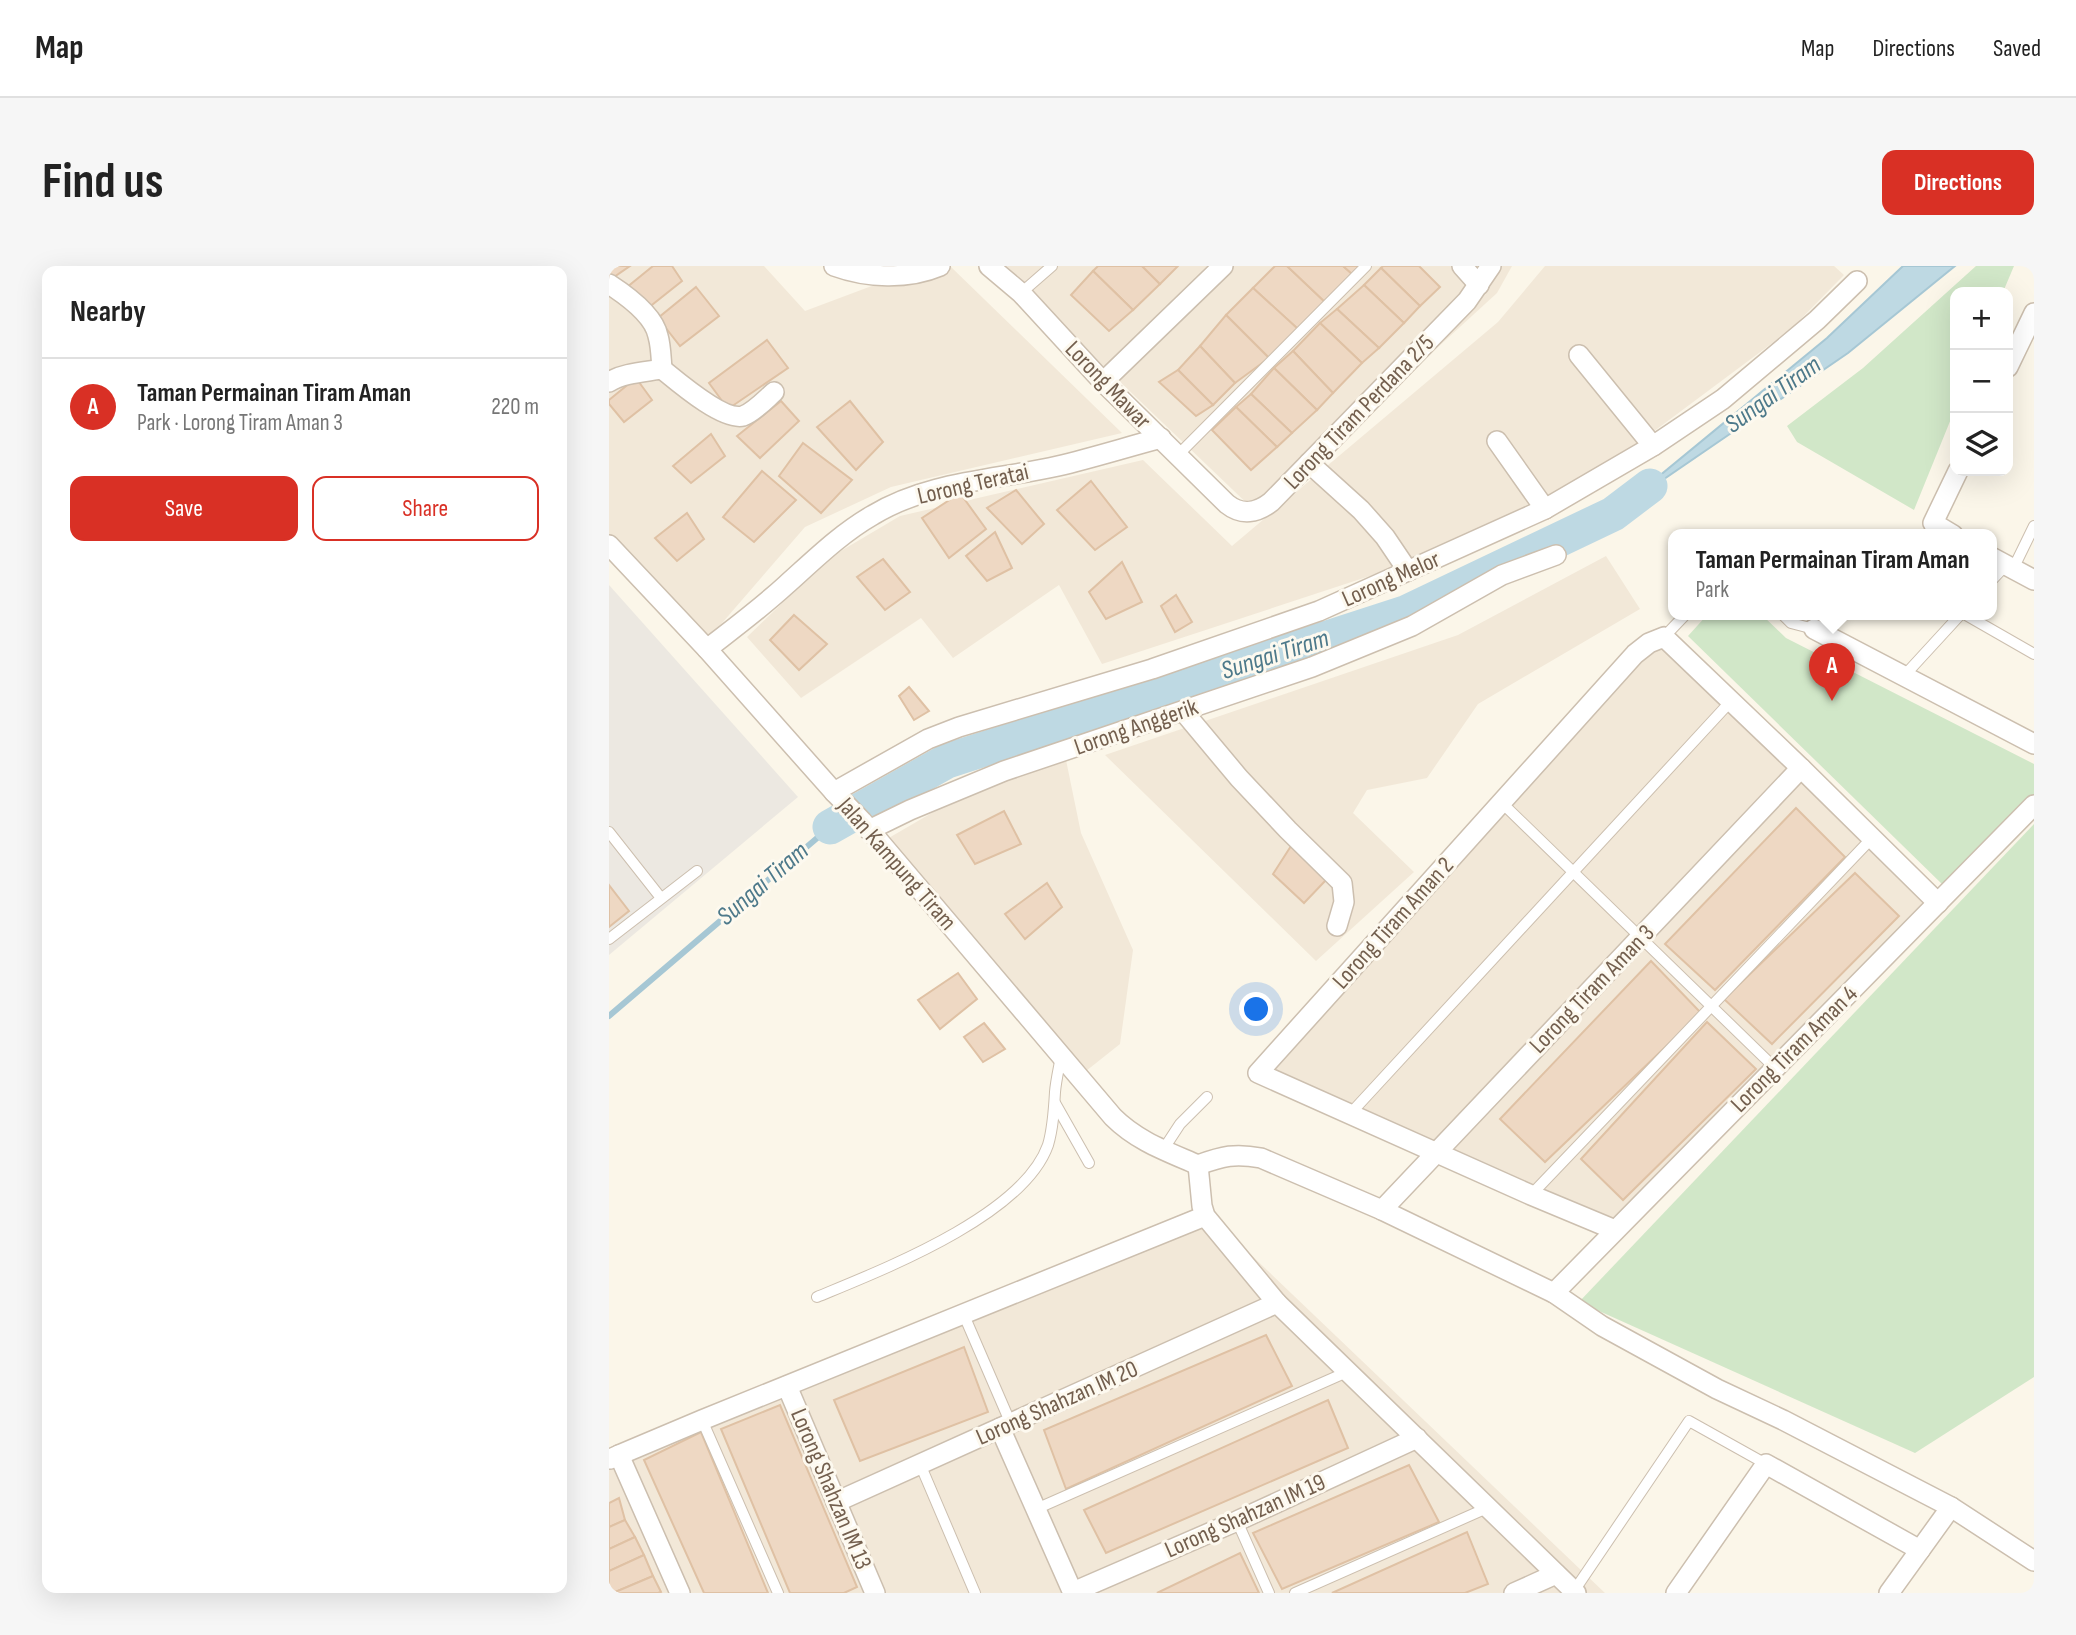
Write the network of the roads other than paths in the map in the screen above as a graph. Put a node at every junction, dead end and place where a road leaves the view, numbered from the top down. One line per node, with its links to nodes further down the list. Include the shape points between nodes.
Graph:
1 (834, 266): 2 (street, via 854,273 897,276)
2 (940, 266)
3 (989, 266): 12 (street, Lorong Mawar)
4 (1052, 266): 12 (lane)
5 (1223, 266): 17 (street)
6 (1366, 266): 23 (lane)
7 (1462, 266): 11 (street)
8 (1491, 266): 11 (street, Lorong Tiram Perdana 2/5)
9 (1857, 281): 22 (street, Lorong Melor, via 1732,391)
10 (609, 284): 16 (street, via 652,320)
11 (1479, 285): 24 (street, Lorong Tiram Perdana 2/5)
12 (1021, 293): 17 (street, Lorong Mawar)
13 (2034, 313): 15 (street)
14 (1579, 355): 22 (street)
15 (2013, 357)
16 (662, 369): 18 (street); 19 (street, via 729,415 748,414)
17 (1103, 382): 20 (street, Lorong Mawar)
18 (609, 383)
19 (774, 392)
20 (1161, 438): 23 (street, Lorong Mawar); 41 (street, Lorong Teratai, via 1058,466 957,483 901,501 822,551)
21 (1497, 441): 27 (street)
22 (1653, 446): 27 (street, Lorong Melor)
23 (1177, 456): 26 (street, Lorong Mawar)
24 (1309, 463): 26 (street, Lorong Tiram Perdana 2/5, via 1262,509 1240,512); 33 (street, via 1361,510)
25 (1956, 476): 29 (street, via 1933,523)
26 (1227, 504)
27 (1545, 509): 33 (street, Lorong Melor)
28 (2034, 526): 32 (lane)
29 (1943, 529)
30 (609, 545): 41 (street, Jalan Kampung Tiram)
31 (1556, 555): 45 (street, Lorong Anggerik, via 1502,575 1412,626 1312,667)
32 (2004, 564): 34 (street)
33 (1408, 571): 48 (street, Lorong Melor, via 1319,611 1165,665 928,739)
34 (2034, 580)
35 (1680, 620): 40 (lane)
36 (1788, 620): 39 (lane)
37 (1955, 620): 43 (lane)
38 (1975, 620): 42 (lane)
39 (1814, 629): 43 (street)
40 (1664, 637): 44 (street); 49 (street, Lorong Tiram Aman 2, via 1635,654)
41 (707, 649): 48 (street, Jalan Kampung Tiram)
42 (2034, 654)
43 (1904, 676): 46 (street)
44 (1731, 701): 47 (street); 55 (lane)
45 (1183, 711): 51 (street, Lorong Anggerik, via 1004,771); 58 (street, via 1239,778 1342,883 1344,902)
46 (2034, 744)
47 (1801, 768): 53 (street); 59 (street, Lorong Tiram Aman 3)
48 (839, 798): 51 (street, Jalan Kampung Tiram)
49 (1501, 802): 55 (lane); 66 (street, Lorong Tiram Aman 2, via 1258,1073)
50 (2034, 805): 57 (street, Lorong Tiram Aman 4)
51 (865, 826): 62 (street, Jalan Kampung Tiram)
52 (609, 832): 56 (lane)
53 (1872, 838): 57 (street); 61 (lane)
54 (697, 870): 56 (lane)
55 (1574, 871): 59 (lane); 66 (lane)
56 (661, 898): 60 (lane)
57 (1938, 903): 63 (street, Lorong Tiram Aman 4)
58 (1337, 926)
59 (1641, 936): 61 (lane); 68 (street, Lorong Tiram Aman 3)
60 (609, 939)
61 (1711, 1007): 63 (lane); 71 (lane)
62 (1061, 1055): 65 (lane); 67 (street, Jalan Kampung Tiram, via 1127,1131)
63 (1775, 1068): 74 (street, Lorong Tiram Aman 4)
64 (1207, 1097): 67 (lane, via 1190,1111)
65 (1055, 1103): 69 (lane); 76 (lane, via 1047,1146 1038,1163 999,1205 926,1249)
66 (1349, 1114): 68 (street, Lorong Tiram Aman 2)
67 (1163, 1150): 70 (street, Jalan Kampung Tiram)
68 (1436, 1152): 71 (street, Lorong Tiram Aman 2); 72 (street, Lorong Tiram Aman 3)
69 (1089, 1163)
70 (1198, 1165): 72 (street, via 1228,1155 1261,1158); 73 (street)
71 (1531, 1195): 74 (street, Lorong Tiram Aman 2)
72 (1382, 1210): 75 (street)
73 (1205, 1216): 77 (street); 78 (street)
74 (1615, 1230): 75 (street, Lorong Tiram Aman 4)
75 (1554, 1293): 88 (street, via 1602,1326 1717,1389)
76 (817, 1297)
77 (1277, 1303): 79 (street); 82 (street, Lorong Shahzan IM 20)
78 (963, 1313): 80 (street); 82 (lane)
79 (1347, 1372): 83 (street); 90 (lane)
80 (787, 1386): 81 (street); 87 (street, Lorong Shahzan IM 13)
81 (702, 1420): 84 (street); 98 (lane)
82 (1005, 1426): 85 (street, Lorong Shahzan IM 20); 90 (street)
83 (1417, 1438): 89 (street); 91 (street, Lorong Shahzan IM 19)
84 (614, 1457): 97 (street)
85 (920, 1464): 87 (street, Lorong Shahzan IM 20); 99 (lane)
86 (1766, 1464): 92 (street); 96 (lane, via 1689,1421); 104 (street)
87 (836, 1502): 95 (street, Lorong Shahzan IM 13)
88 (1951, 1507): 92 (street); 93 (street)
89 (1487, 1508): 94 (street); 102 (lane)
90 (1036, 1509): 100 (street)
91 (1237, 1521): 100 (street, Lorong Shahzan IM 19); 101 (lane)
92 (1920, 1550): 105 (street)
93 (2034, 1561)
94 (1556, 1574): 96 (street); 103 (street)
95 (872, 1592)
96 (1575, 1592)
97 (680, 1593)
98 (778, 1593)
99 (975, 1593)
100 (1073, 1593)
101 (1269, 1593)
102 (1294, 1593)
103 (1514, 1593)
104 (1676, 1593)
105 (1889, 1593)

